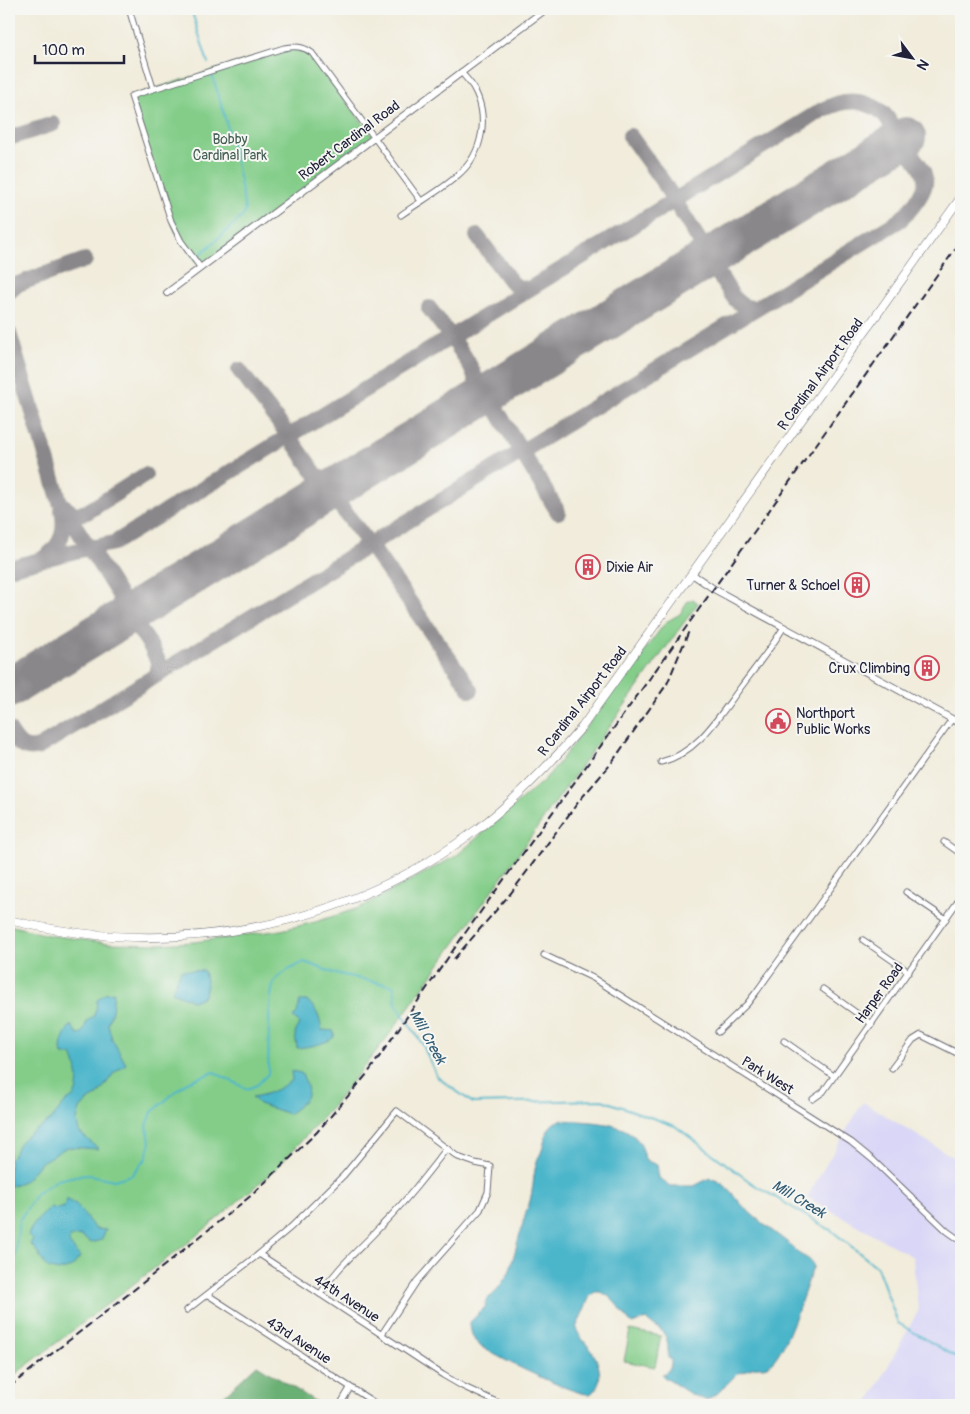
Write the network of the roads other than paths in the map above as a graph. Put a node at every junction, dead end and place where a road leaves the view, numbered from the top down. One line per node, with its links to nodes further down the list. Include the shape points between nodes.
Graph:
1 (129, 9): 4 (street)
2 (546, 9): 3 (street, Robert Cardinal Road)
3 (461, 72): 5 (street, Robert Cardinal Road); 7 (street, via 481,107 479,145 459,175)
4 (153, 88): 5 (street, via 299,46 312,53); 9 (street, via 131,96 171,221)
5 (374, 137): 7 (street); 9 (street, Robert Cardinal Road)
6 (961, 197): 11 (main road, R Cardinal Airport Road)
7 (421, 200): 8 (street)
8 (401, 215)
9 (200, 267): 10 (street, Robert Cardinal Road)
10 (167, 293)
11 (692, 574): 12 (street); 20 (main road, R Cardinal Airport Road, via 582,726 534,780 480,828 387,884 285,921 196,936 105,937)
12 (784, 627): 13 (street); 15 (street, via 708,730 687,750)
13 (952, 719): 14 (street); 27 (street, via 758,991)
14 (961, 724)
15 (660, 762)
16 (944, 842): 17 (street)
17 (961, 854)
18 (906, 892): 21 (street)
19 (961, 898): 21 (street, Harper Road)
20 (9, 920)
21 (946, 920): 24 (street, Harper Road)
22 (863, 940): 24 (street)
23 (544, 954): 34 (street, Park West, via 593,978 851,1142)
24 (909, 972): 26 (street, Harper Road)
25 (823, 989): 26 (street)
26 (872, 1024): 31 (street, Harper Road)
27 (718, 1032)
28 (784, 1041): 31 (street)
29 (961, 1055): 30 (street, via 921,1035 913,1040)
30 (892, 1068)
31 (834, 1076): 32 (street, Harper Road, via 824,1092)
32 (813, 1099)
33 (447, 1148): 35 (street, via 397,1111 344,1175); 37 (street, via 387,1220 332,1275); 39 (street, via 466,1161 490,1166 486,1200 417,1281)
34 (961, 1241)
35 (259, 1254): 36 (street); 37 (street, 44th Avenue)
36 (208, 1294): 38 (street); 40 (street, 43rd Avenue)
37 (320, 1294): 39 (street, 44th Avenue)
38 (187, 1310)
39 (382, 1334): 43 (street, 44th Avenue, via 456,1382)
40 (350, 1388): 41 (street); 42 (street, 43rd Avenue)
41 (340, 1405)
42 (378, 1405)
43 (503, 1405)

